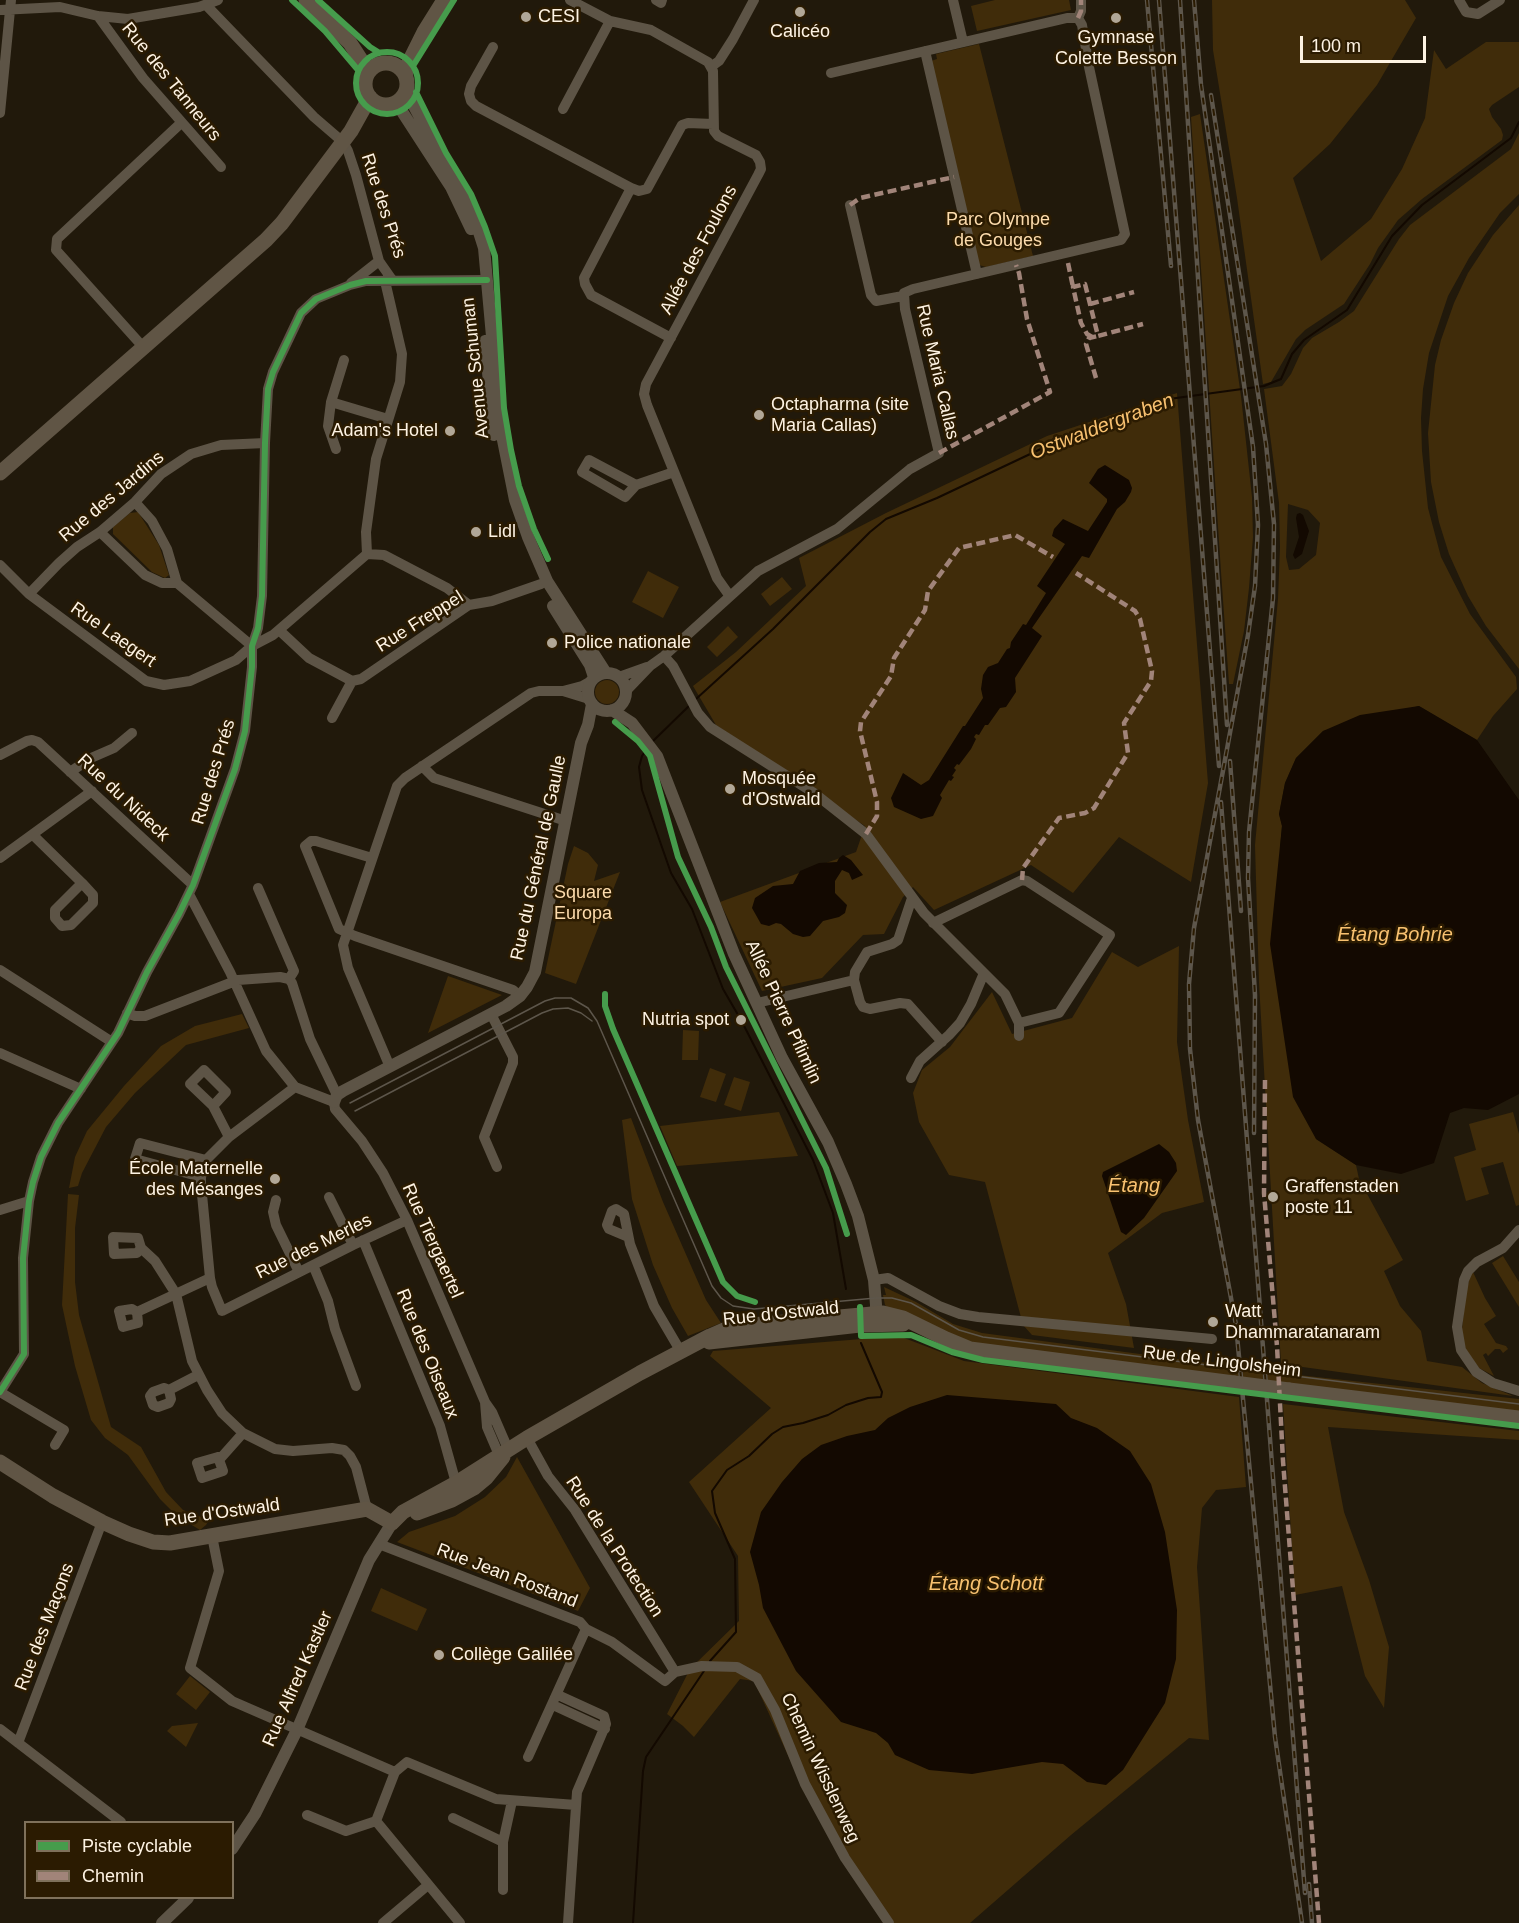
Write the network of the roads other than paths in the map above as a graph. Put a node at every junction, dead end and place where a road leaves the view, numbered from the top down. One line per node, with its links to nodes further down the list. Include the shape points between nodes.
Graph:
1 (218, 0): 13 (street)
2 (306, 0): 20 (main road)
3 (444, 0): 18 (main road)
4 (570, 0): 12 (street)
5 (656, 0): 6 (street)
6 (662, 0)
7 (754, 0): 24 (street, via 733,39)
8 (953, 0): 19 (street)
9 (1081, 0): 16 (street)
10 (1459, 0): 11 (street, via 1466,12 1478,14)
11 (1500, 0)
12 (583, 2): 17 (street)
13 (206, 5): 15 (street, via 135,18); 34 (street, via 314,117)
14 (7, 7): 15 (street, via 60,7); 31 (street)
15 (98, 16): 32 (street, Rue des Tanneurs)
16 (1078, 18): 19 (street); 39 (street, Rue Maria Callas, via 1125,234 1121,240)
17 (610, 21): 24 (street, via 651,30); 30 (street)
18 (424, 32): 23 (main road); 27 (main road)
19 (963, 42): 22 (street)
20 (350, 43): 23 (main road); 26 (main road)
21 (493, 47): 36 (street, via 471,86 471,101)
22 (926, 51): 25 (street); 39 (street)
23 (386, 63): 26 (main road); 27 (main road, via 400,68)
24 (712, 66): 33 (street)
25 (831, 73)
26 (367, 74): 29 (main road, via 366,90)
27 (405, 75): 28 (main road)
28 (406, 91): 29 (main road, via 400,100); 40 (street, Avenue Schuman, via 471,207 484,248)
29 (381, 102): 34 (main road); 40 (street, Avenue Schuman, via 401,110 451,188 477,250)
30 (563, 109)
31 (0, 113)
32 (181, 123): 35 (street, Rue des Tanneurs); 45 (street, via 57,239 56,249)
33 (713, 124): 36 (street, via 682,125 647,189); 44 (street, Allée des Foulons, via 718,136 756,156 761,169)
34 (347, 136): 38 (street, Rue des Prés); 45 (main road, via 274,231)
35 (221, 167)
36 (631, 188): 44 (street, via 584,278 585,284 591,295)
37 (850, 205): 43 (street, via 871,295 876,301)
38 (380, 261): 41 (street, Rue des Prés); 42 (street)
39 (977, 274): 43 (street, Rue Maria Callas, via 907,291)
40 (483, 280): 41 (street, Rue des Prés); 58 (street, Avenue Schuman, via 492,428 508,502 521,540)
41 (389, 281): 42 (street, Rue des Prés); 48 (street, via 402,354 400,381)
42 (350, 285): 49 (street, Rue des Prés, via 316,299 301,313 268,389)
43 (903, 296): 61 (street, Rue Maria Callas, via 939,453 909,470 837,529 758,571)
44 (671, 338): 51 (street, Allée des Foulons, via 644,394)
45 (144, 348): 52 (main road)
46 (344, 360): 47 (street)
47 (331, 402): 48 (street); 50 (street, via 328,426)
48 (388, 419): 56 (street, via 376,459 366,532)
49 (264, 444): 54 (street, Rue des Jardins, via 221,445 191,454 161,474); 64 (street, Rue des Prés, via 262,596)
50 (336, 448)
51 (674, 472): 53 (street); 61 (street, Allée des Foulons, via 717,578)
52 (0, 473)
53 (636, 485): 53 (street, via 589,460 582,472 625,497)
54 (135, 502): 55 (street, Rue des Jardins); 59 (street, via 152,521 167,549)
55 (100, 532): 59 (street, via 145,575 162,583); 60 (street, Rue des Jardins, via 59,562)
56 (367, 554): 62 (street, via 384,555 447,588); 63 (street, Rue Laegert)
57 (0, 565): 60 (street, Rue Laegert)
58 (544, 582): 62 (street, Rue Freppel, via 492,602); 67 (street, Avenue Schuman, via 563,625)
59 (177, 583): 64 (street)
60 (28, 594): 64 (street, Rue Laegert, via 146,681 164,685 189,681 236,660)
61 (729, 595): 65 (street, Rue Maria Callas)
62 (469, 605): 69 (street, Rue Freppel, via 361,680)
63 (279, 630): 64 (street, Rue Laegert); 69 (street, via 309,658)
64 (252, 645): 88 (street, Rue des Prés, via 245,731)
65 (664, 656): 66 (street, Rue Maria Callas); 89 (street, via 710,727 814,793 861,829)
66 (650, 666): 68 (street, Rue Maria Callas); 71 (street, Rue Maria Callas)
67 (597, 677): 68 (street); 70 (street); 72 (street, via 588,687)
68 (619, 677): 71 (street)
69 (352, 681): 74 (street)
70 (563, 691): 72 (street); 79 (street, via 531,693)
71 (625, 695): 73 (street, via 617,708); 75 (street, Allée Pierre Pflimlin)
72 (590, 701): 73 (street); 76 (street, Rue du Général de Gaulle)
73 (608, 711): 75 (street, Allée Pierre Pflimlin); 76 (street)
74 (332, 718)
75 (632, 723): 98 (street, Allée Pierre Pflimlin, via 657,756)
76 (588, 725): 82 (street, Rue du Général de Gaulle, via 581,742)
77 (132, 733): 80 (street)
78 (0, 754): 80 (street, Rue du Nideck, via 32,740)
79 (422, 766): 82 (street, via 434,778); 85 (street, via 397,786)
80 (70, 772): 81 (street, Rue du Nideck)
81 (92, 791): 83 (street); 88 (street, Rue du Nideck)
82 (566, 821): 97 (street, Rue du Général de Gaulle, via 535,972)
83 (33, 835): 84 (street); 86 (street)
84 (0, 858)
85 (372, 858): 91 (street); 91 (street, via 316,841 305,846 339,929)
86 (82, 883)
87 (258, 888): 94 (street, Rue Tiergaertel, via 294,971)
88 (191, 890): 96 (street); 99 (street, Rue des Prés)
89 (912, 898): 90 (street); 95 (street, via 898,940 867,952)
90 (933, 923): 93 (street); 101 (street, via 1022,880 1110,935 1059,1013)
91 (347, 933): 97 (street, via 513,990); 106 (street, via 344,952 348,968)
92 (0, 970): 103 (street)
93 (984, 973): 101 (street, via 1005,994); 104 (street, via 966,1013)
94 (289, 979): 96 (street); 110 (street, Rue Tiergaertel)
95 (854, 980): 98 (street); 104 (street, via 863,1007 908,1004)
96 (234, 981): 99 (street, via 145,1016); 108 (street, via 266,1051)
97 (520, 996): 100 (street, Rue du Général de Gaulle)
98 (757, 1003): 128 (street, Allée Pierre Pflimlin, via 846,1184)
99 (127, 1012): 103 (street, Rue des Prés)
100 (490, 1014): 106 (street, Rue du Général de Gaulle); 114 (street, via 513,1057 484,1137)
101 (1019, 1023): 102 (street)
102 (1019, 1036)
103 (112, 1042): 109 (street, Rue des Prés)
104 (942, 1042): 107 (street, via 920,1061)
105 (0, 1053): 109 (street)
106 (390, 1067): 110 (street, Rue du Général de Gaulle)
107 (910, 1078)
108 (295, 1087): 110 (street); 112 (street)
109 (81, 1089): 117 (street, Rue des Prés, via 49,1140)
110 (336, 1099): 120 (street, Rue Tiergaertel, via 335,1108 383,1173)
111 (213, 1106): 112 (street)
112 (229, 1137): 113 (street)
113 (206, 1160): 115 (street); 115 (street, via 140,1143 135,1159)
114 (497, 1167)
115 (201, 1177): 127 (street)
116 (329, 1197): 123 (street, Rue des Oiseaux)
117 (29, 1201): 119 (street); 138 (street, Rue des Prés, via 24,1258 24,1354)
118 (277, 1203): 126 (street, via 273,1212 276,1225)
119 (0, 1210)
120 (407, 1220): 123 (street, Rue des Merles); 143 (street, Rue Tiergaertel, via 492,1412)
121 (1519, 1230): 137 (street, via 1503,1248 1468,1271 1457,1327 1461,1350 1476,1372 1493,1383)
122 (628, 1237): 133 (street, via 654,1306)
123 (358, 1243): 125 (street, Rue des Merles); 146 (street, Rue des Oiseaux, via 440,1426)
124 (141, 1248): 129 (street)
125 (313, 1265): 126 (street, Rue des Merles); 135 (street)
126 (299, 1272): 127 (street, Rue des Merles, via 222,1311)
127 (210, 1278): 129 (street)
128 (874, 1280): 131 (street, Allée Pierre Pflimlin); 132 (street, Rue de Lingolsheim, via 888,1278 960,1314)
129 (176, 1294): 130 (street); 134 (street, via 185,1339)
130 (137, 1312)
131 (875, 1319): 133 (main road, Rue d'Ostwald, via 732,1328); 139 (main road, Rue de Lingolsheim, bridge, via 923,1328 958,1345 988,1352)
132 (1212, 1339)
133 (686, 1349): 141 (main road, Rue d'Ostwald)
134 (198, 1375): 136 (street); 140 (street, via 222,1413)
135 (356, 1386)
136 (169, 1390)
137 (1519, 1391)
138 (0, 1392): 142 (street, via 64,1430)
139 (1519, 1418)
140 (243, 1433): 144 (street); 147 (street, via 275,1449 344,1450 356,1467)
141 (527, 1438): 143 (main road, Rue d'Ostwald); 153 (street, Rue de la Protection)
142 (55, 1445)
143 (504, 1452): 146 (main road, Rue d'Ostwald); 149 (main road, Rue d'Ostwald, via 494,1470 474,1488)
144 (219, 1460)
145 (0, 1462): 148 (main road, Rue d'Ostwald)
146 (456, 1483): 149 (main road, Rue d'Ostwald, via 403,1512)
147 (367, 1509): 149 (main road); 150 (main road, Rue d'Ostwald)
148 (102, 1522): 150 (main road, Rue d'Ostwald, via 153,1542); 159 (street, Rue des Maçons)
149 (392, 1523): 151 (street, Rue Alfred Kastler)
150 (212, 1536): 158 (street, via 219,1571 190,1668 232,1701)
151 (379, 1544): 152 (street, Rue Jean Rostand, via 580,1622); 158 (street, Rue Alfred Kastler)
152 (586, 1629): 153 (street, Rue Jean Rostand, via 612,1642 665,1681); 154 (street)
153 (675, 1672): 177 (street, Chemin Wisslenweg, via 707,1666 737,1667 757,1678 844,1858)
154 (558, 1695): 155 (street); 157 (street, via 604,1716)
155 (553, 1706): 157 (street); 160 (street)
156 (0, 1729): 159 (street)
157 (605, 1729): 163 (street, via 577,1792)
158 (297, 1730): 161 (street); 169 (street, Rue Alfred Kastler, via 255,1814)
159 (18, 1743): 166 (street)
160 (528, 1757)
161 (394, 1772): 162 (street, via 407,1762 496,1799); 167 (street)
162 (512, 1801): 163 (street); 168 (street)
163 (576, 1805): 176 (street)
164 (307, 1815): 167 (street, via 346,1831)
165 (453, 1818): 168 (street)
166 (120, 1821)
167 (376, 1821): 170 (street)
168 (503, 1842): 171 (street)
169 (234, 1846)
170 (428, 1885): 174 (street); 175 (street)
171 (503, 1890)
172 (187, 1899): 173 (street)
173 (162, 1923)
174 (383, 1923)
175 (460, 1923)
176 (568, 1923)
177 (889, 1923)

